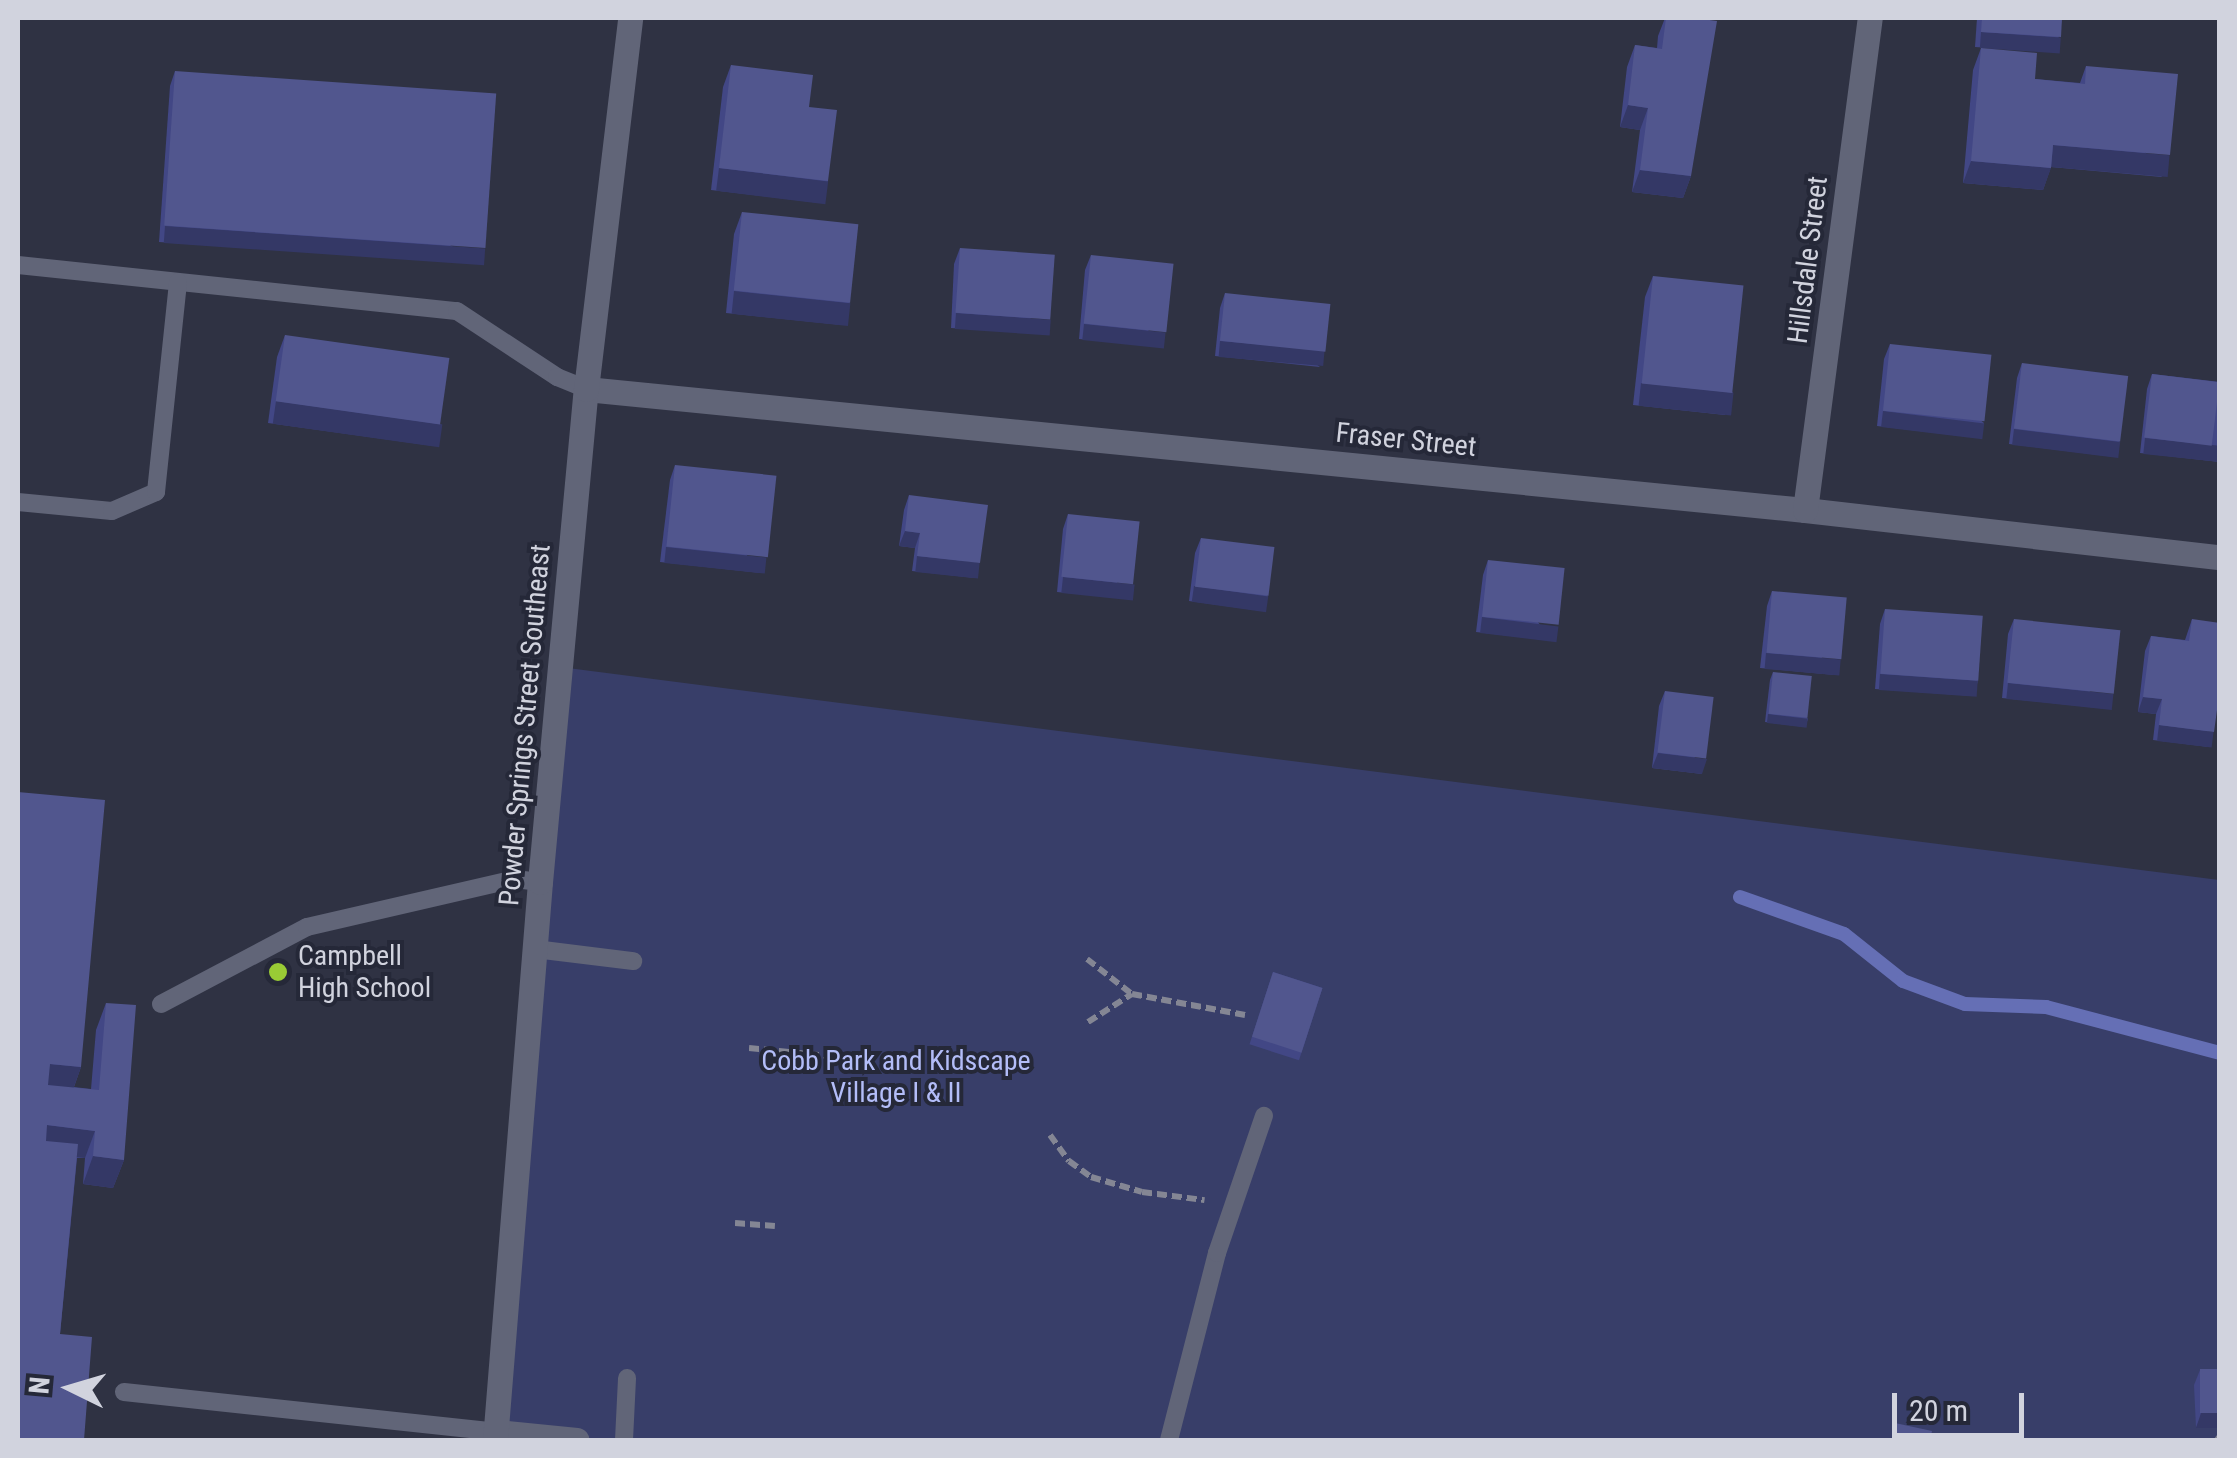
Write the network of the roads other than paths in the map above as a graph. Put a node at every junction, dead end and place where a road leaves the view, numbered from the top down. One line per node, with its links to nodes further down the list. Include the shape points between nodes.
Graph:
1 (630, 18): 5 (street, Powder Springs Street Southeast)
2 (1870, 18): 7 (street, Hillsdale Street)
3 (18, 265): 4 (lane)
4 (178, 282): 5 (lane, via 457,312 556,377); 6 (lane, via 156,492 112,511)
5 (586, 389): 7 (street, Fraser Street); 9 (street, Powder Springs Street Southeast)
6 (18, 502)
7 (1805, 510): 8 (street, Fraser Street)
8 (2220, 558)
9 (540, 882): 10 (street, Powder Springs Street Southeast); 12 (lane, via 515,880 307,927)
10 (534, 949): 11 (lane); 16 (street, Powder Springs Street Southeast)
11 (634, 962)
12 (161, 1004)
13 (1264, 1116): 19 (lane)
14 (628, 1378): 18 (lane)
15 (124, 1392): 16 (lane)
16 (496, 1436): 17 (street)
17 (576, 1440)
18 (624, 1440)
19 (1169, 1440)

